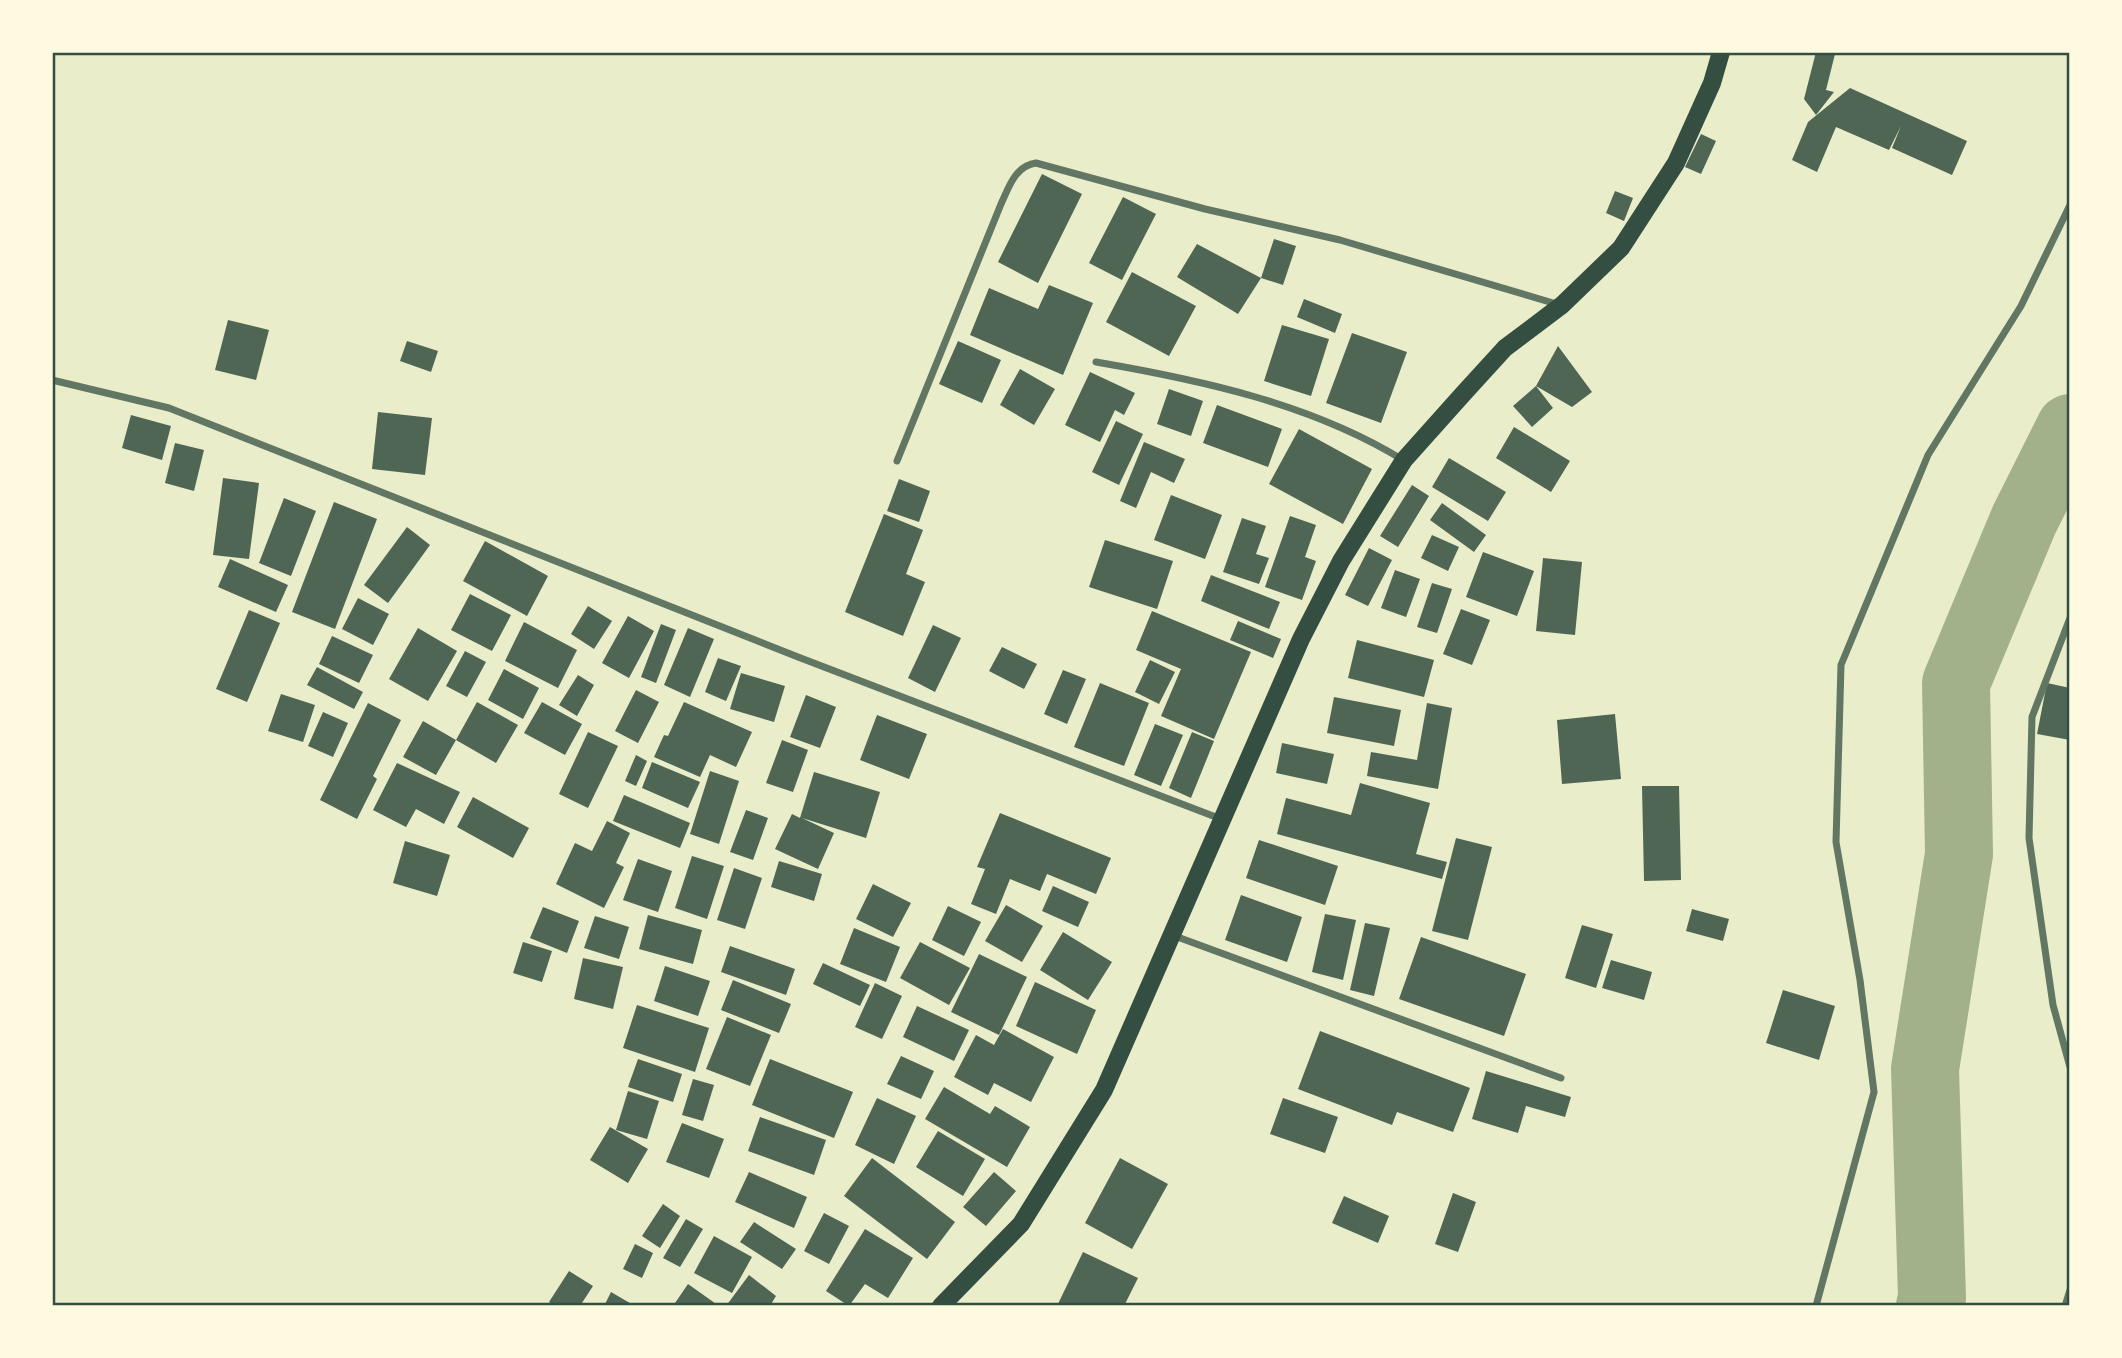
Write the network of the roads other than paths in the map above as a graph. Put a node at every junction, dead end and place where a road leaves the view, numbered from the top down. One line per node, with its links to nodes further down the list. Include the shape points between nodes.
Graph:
1 (1721, 52): 3 (main road, via 1676,163 1621,248)
2 (2070, 205): 15 (street, via 2021,306 1928,455 1841,665 1836,842 1874,1092)
3 (1562, 305): 6 (main road, via 1505,348); 7 (street, via 1340,240 1028,164 1016,173 1001,204)
4 (1096, 362): 6 (street, via 1184,377 1285,408 1366,437)
5 (52, 380): 9 (street, via 169,408)
6 (1404, 460): 9 (main road, via 1341,561 1301,639)
7 (897, 461)
8 (2070, 618): 11 (street, via 2032,717 2029,838 2053,1005)
9 (1222, 819): 10 (main road)
10 (1172, 934): 12 (street); 14 (main road, via 1104,1090 1021,1224)
11 (2070, 1067)
12 (1561, 1077)
13 (2070, 1290): 16 (street)
14 (941, 1306)
15 (1816, 1306)
16 (2065, 1306)

